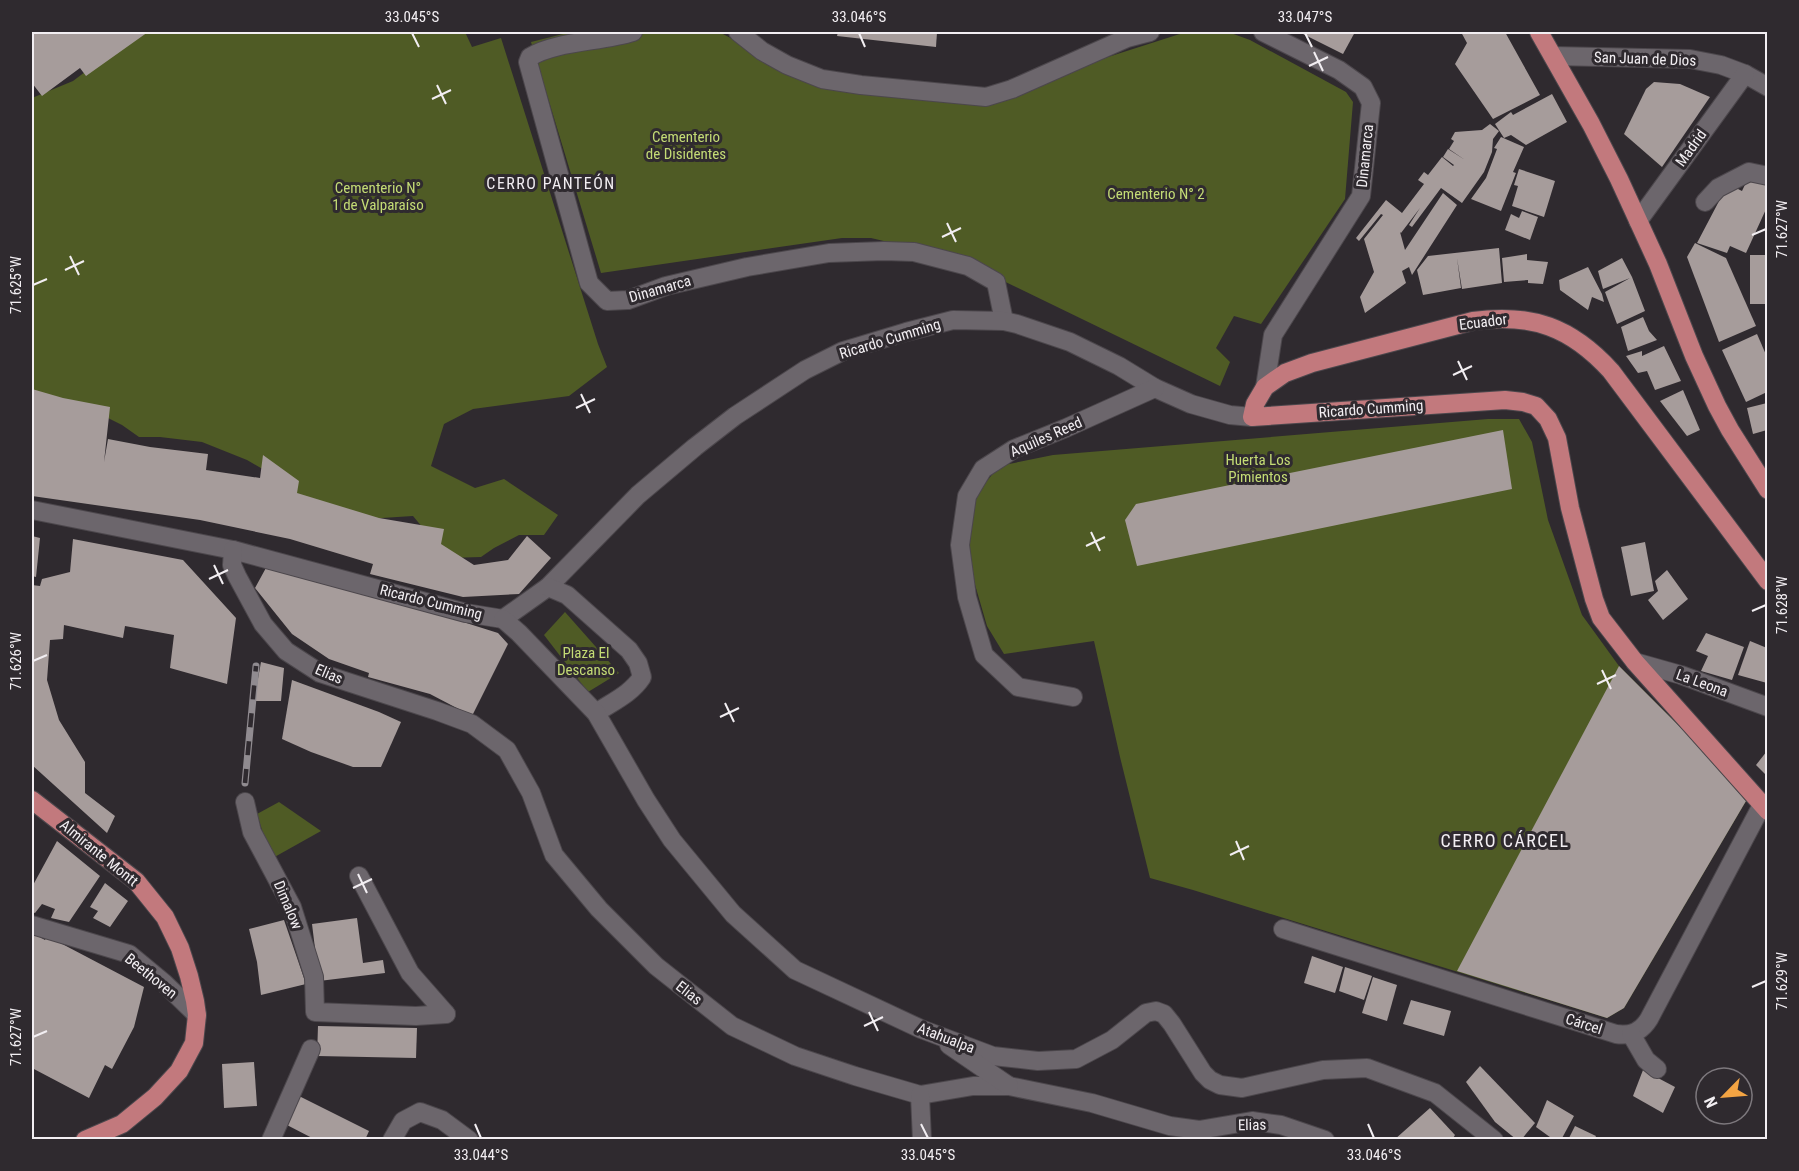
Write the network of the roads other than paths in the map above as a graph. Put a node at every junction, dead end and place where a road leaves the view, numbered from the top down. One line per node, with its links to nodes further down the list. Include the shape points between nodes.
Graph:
1 (633, 32): 12 (street, Dinamarca, via 545,49 528,62 589,283 607,301 627,300 666,286 747,267 829,253 914,252 968,266 996,282)
2 (738, 32): 3 (street, via 787,65 822,79 986,97)
3 (1150, 32)
4 (1263, 32): 13 (street, Dinamarca, via 1339,70 1363,87 1371,103 1360,196 1273,335)
5 (1539, 32): 6 (main road)
6 (1553, 56): 7 (street, San Juan de Dios, via 1690,59); 11 (main road)
7 (1745, 74): 8 (street, San Juan de Dios); 11 (street, Madrid)
8 (1767, 87)
9 (1767, 176): 10 (street, via 1749,172 1718,188)
10 (1705, 202)
11 (1638, 221): 16 (main road, via 1717,406)
12 (1004, 321): 14 (street, Ricardo Cumming, via 1070,342); 20 (street, Ricardo Cumming, via 953,321 906,332 843,351 805,370 735,416 638,495)
13 (1265, 387): 15 (main road); 19 (main road, Ecuador, via 1285,373 1312,363 1473,321 1515,318 1553,327 1585,346 1611,371)
14 (1155, 388): 15 (street, Ricardo Cumming, via 1214,411); 23 (street, Aquiles Reed, via 1014,449 983,469 967,496 960,545 967,597 984,655 1018,687)
15 (1252, 417): 22 (main road, Ricardo Cumming, via 1506,400 1536,406 1557,438 1570,508 1601,618)
16 (1767, 490)
17 (32, 510): 18 (street, Ricardo Cumming)
18 (233, 550): 21 (street, Ricardo Cumming, via 466,613); 38 (street, Elias, via 232,565 237,576 263,624 286,651 320,673 472,724 507,750 531,793 554,855 599,909 656,966 732,1026 795,1056)
19 (1767, 581)
20 (548, 587): 21 (street, Ricardo Cumming); 25 (street, via 567,595 629,650 638,663 642,677 636,685)
21 (503, 619): 25 (street, Atahualpa)
22 (1635, 662): 24 (street, La Leona); 28 (main road, Ricardo Cumming)
23 (1073, 697)
24 (1767, 707)
25 (596, 713): 33 (street, Atahualpa, via 672,840 733,914 795,970)
26 (32, 800): 32 (main road, Almirante Montt, via 136,881 165,917 180,948)
27 (245, 802): 29 (street, Dimalow, via 252,832 292,907 314,976 315,1012 446,1014 410,973)
28 (1765, 808): 34 (street, via 1645,1026)
29 (359, 876)
30 (32, 926): 32 (street, Beethoven, via 129,954)
31 (1283, 929): 34 (street, Cárcel, via 1616,1034)
32 (197, 1015): 39 (main road, Almirante Montt, via 194,1043 179,1071 122,1124)
33 (933, 1033): 37 (street); 45 (street, Atahualpa, via 993,1056 1038,1061 1076,1059 1112,1040 1146,1013 1156,1011 1172,1024 1203,1073 1220,1085 1242,1088 1323,1070 1368,1068 1435,1093)
34 (1631, 1034): 36 (street, via 1646,1060)
35 (311, 1049): 40 (street)
36 (1657, 1069)
37 (1009, 1086): 38 (street, Elias, via 973,1086); 44 (street, Elias, via 1092,1103 1170,1126 1199,1130 1252,1122 1281,1125)
38 (920, 1095): 43 (street)
39 (85, 1140)
40 (271, 1140)
41 (392, 1140): 42 (street, via 403,1121 420,1112 442,1120)
42 (469, 1140)
43 (922, 1140)
44 (1325, 1140)
45 (1494, 1140)

